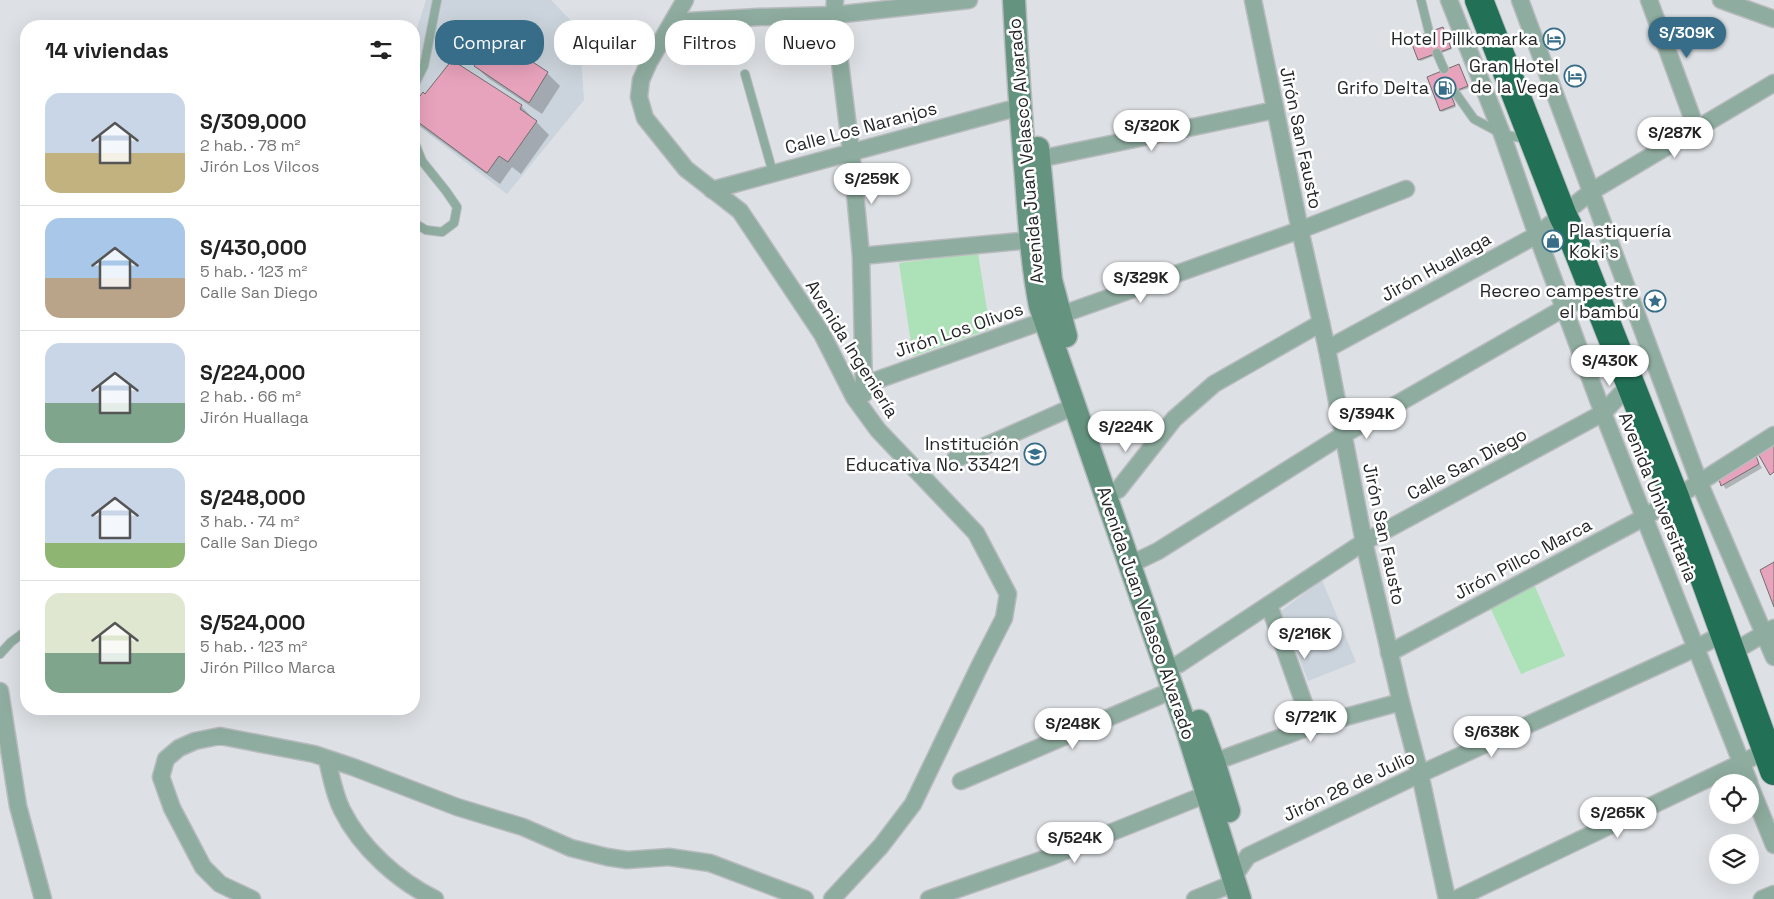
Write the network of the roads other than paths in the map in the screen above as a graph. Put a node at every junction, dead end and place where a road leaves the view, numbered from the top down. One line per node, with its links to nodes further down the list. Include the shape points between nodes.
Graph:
1 (437, 0): 21 (lane)
2 (685, 0): 15 (street, Avenida Ingeniería)
3 (969, 0): 13 (street)
4 (1014, 0): 25 (street, Avenida Juan Velasco Alvarado)
5 (1028, 0): 32 (street, Avenida Juan Velasco Alvarado, via 1034,108)
6 (1253, 0): 26 (street, Jirón San Fausto)
7 (1421, 0): 17 (lane)
8 (1449, 0): 28 (street, Avenida Universitaria)
9 (1479, 0): 29 (highway)
10 (1520, 0): 36 (street)
11 (1649, 0): 27 (street)
12 (1721, 0): 14 (street)
13 (834, 8): 16 (street); 30 (street)
14 (1774, 18)
15 (674, 20)
16 (707, 20)
17 (1429, 32)
18 (665, 35): 35 (street, Avenida Ingeniería, via 641,80 639,97 645,118 686,169)
19 (1437, 53): 20 (lane)
20 (1444, 69)
21 (420, 74)
22 (745, 74): 33 (lane)
23 (1774, 83): 27 (street, Jirón Huallaga)
24 (1454, 91): 28 (lane, via 1474,119)
25 (1020, 109): 30 (street, Calle Los Naranjos); 32 (street, Avenida Juan Velasco Alvarado)
26 (1275, 110): 32 (street); 39 (street, Jirón San Fausto)
27 (1696, 128): 36 (street, Jirón Huallaga)
28 (1502, 134): 29 (lane); 40 (street, Avenida Universitaria)
29 (1535, 141): 37 (highway)
30 (851, 151): 33 (street, Calle Los Naranjos); 42 (street)
31 (420, 156): 38 (lane, via 457,207 454,223 442,232)
32 (1032, 161): 41 (street, Avenida Juan Velasco Alvarado); 45 (street, Avenida Juan Velasco Alvarado, via 1051,280)
33 (773, 173): 35 (street, Calle Los Naranjos)
34 (1406, 189): 39 (street, Jirón Los Olivos)
35 (712, 190): 51 (street, Avenida Ingeniería, via 740,211 822,334)
36 (1592, 191): 37 (street, Jirón Huallaga); 56 (street)
37 (1563, 216): 40 (street, Jirón Huallaga); 43 (highway)
38 (420, 227)
39 (1300, 230): 45 (street, Jirón Los Olivos); 46 (street, Jirón San Fausto)
40 (1537, 235): 44 (street, Avenida Universitaria); 47 (street, Jirón Huallaga)
41 (1031, 240): 42 (street); 45 (street, Avenida Juan Velasco Alvarado, via 1036,287)
42 (861, 256): 49 (street)
43 (1594, 291): 44 (street); 48 (highway)
44 (1564, 308): 52 (street, Avenida Universitaria); 53 (street)
45 (1052, 318): 49 (street, Jirón Los Olivos); 50 (street, Avenida Juan Velasco Alvarado); 57 (street, Avenida Juan Velasco Alvarado)
46 (1321, 323): 47 (street, Jirón San Fausto); 57 (street, via 1214,384 1174,419)
47 (1327, 349): 53 (street, Jirón San Fausto)
48 (1630, 384): 52 (street, Calle San Diego); 58 (highway)
49 (864, 385): 51 (street)
50 (1075, 406): 55 (street); 61 (street, Avenida Juan Velasco Alvarado)
51 (864, 411): 91 (street, Avenida Ingeniería, via 878,430 976,533 1008,594 1004,618 913,804 881,846)
52 (1603, 413): 59 (street, Avenida Universitaria); 60 (street, Calle San Diego)
53 (1343, 435): 60 (street, Jirón San Fausto); 61 (street)
54 (1774, 435): 56 (street, Jirón Pillco Marca)
55 (954, 460)
56 (1699, 482): 58 (street, Jirón Pillco Marca); 63 (street)
57 (1118, 490): 61 (street, Avenida Juan Velasco Alvarado)
58 (1675, 497): 59 (street, Jirón Pillco Marca); 65 (highway)
59 (1645, 517): 66 (street, Avenida Universitaria); 67 (street, Jirón Pillco Marca)
60 (1364, 542): 62 (street, Calle San Diego); 67 (street, Jirón San Fausto)
61 (1136, 562): 70 (street, Avenida Juan Velasco Alvarado)
62 (1269, 605): 70 (street, Calle San Diego); 74 (street)
63 (1770, 631): 65 (street, Jirón 28 de Julio); 69 (street)
64 (20, 635): 68 (lane)
65 (1727, 643): 66 (street, Jirón 28 de Julio); 76 (highway)
66 (1696, 648): 78 (street, Avenida Universitaria); 79 (street, Jirón 28 de Julio)
67 (1389, 653): 73 (street, Jirón San Fausto)
68 (0, 654)
69 (1774, 657)
70 (1172, 666): 71 (street, Avenida Juan Velasco Alvarado); 77 (street, Avenida Juan Velasco Alvarado)
71 (1173, 690): 81 (street); 82 (street, Avenida Juan Velasco Alvarado)
72 (0, 691): 87 (street, via 18,806)
73 (1400, 702): 74 (street); 79 (street, Jirón San Fausto)
74 (1312, 726): 77 (street)
75 (327, 759): 88 (street, via 220,736 178,748 166,759 161,777 172,808 203,867 220,884); 89 (street, via 335,792 361,840 418,891); 90 (street, via 523,827 571,848 627,860 669,857 710,863)
76 (1770, 761): 78 (street)
77 (1214, 762): 85 (street, Avenida Juan Velasco Alvarado)
78 (1741, 763): 80 (street, Avenida Universitaria); 97 (street)
79 (1420, 774): 85 (street, Jirón 28 de Julio, via 1248,856); 96 (street, Jirón San Fausto)
80 (1746, 774)
81 (961, 781)
82 (1207, 794): 85 (street, Avenida Juan Velasco Alvarado); 92 (street, via 1050,857)
83 (1759, 808): 84 (street)
84 (1774, 845)
85 (1239, 870): 93 (street, Jirón 28 de Julio, via 1227,886); 94 (street, Avenida Juan Velasco Alvarado); 95 (street, Avenida Juan Velasco Alvarado)
86 (1774, 894): 98 (street)
87 (43, 899)
88 (252, 899)
89 (435, 899)
90 (804, 899)
91 (832, 899)
92 (929, 899)
93 (1195, 899)
94 (1240, 899)
95 (1253, 899)
96 (1447, 899)
97 (1456, 899)
98 (1762, 899)

